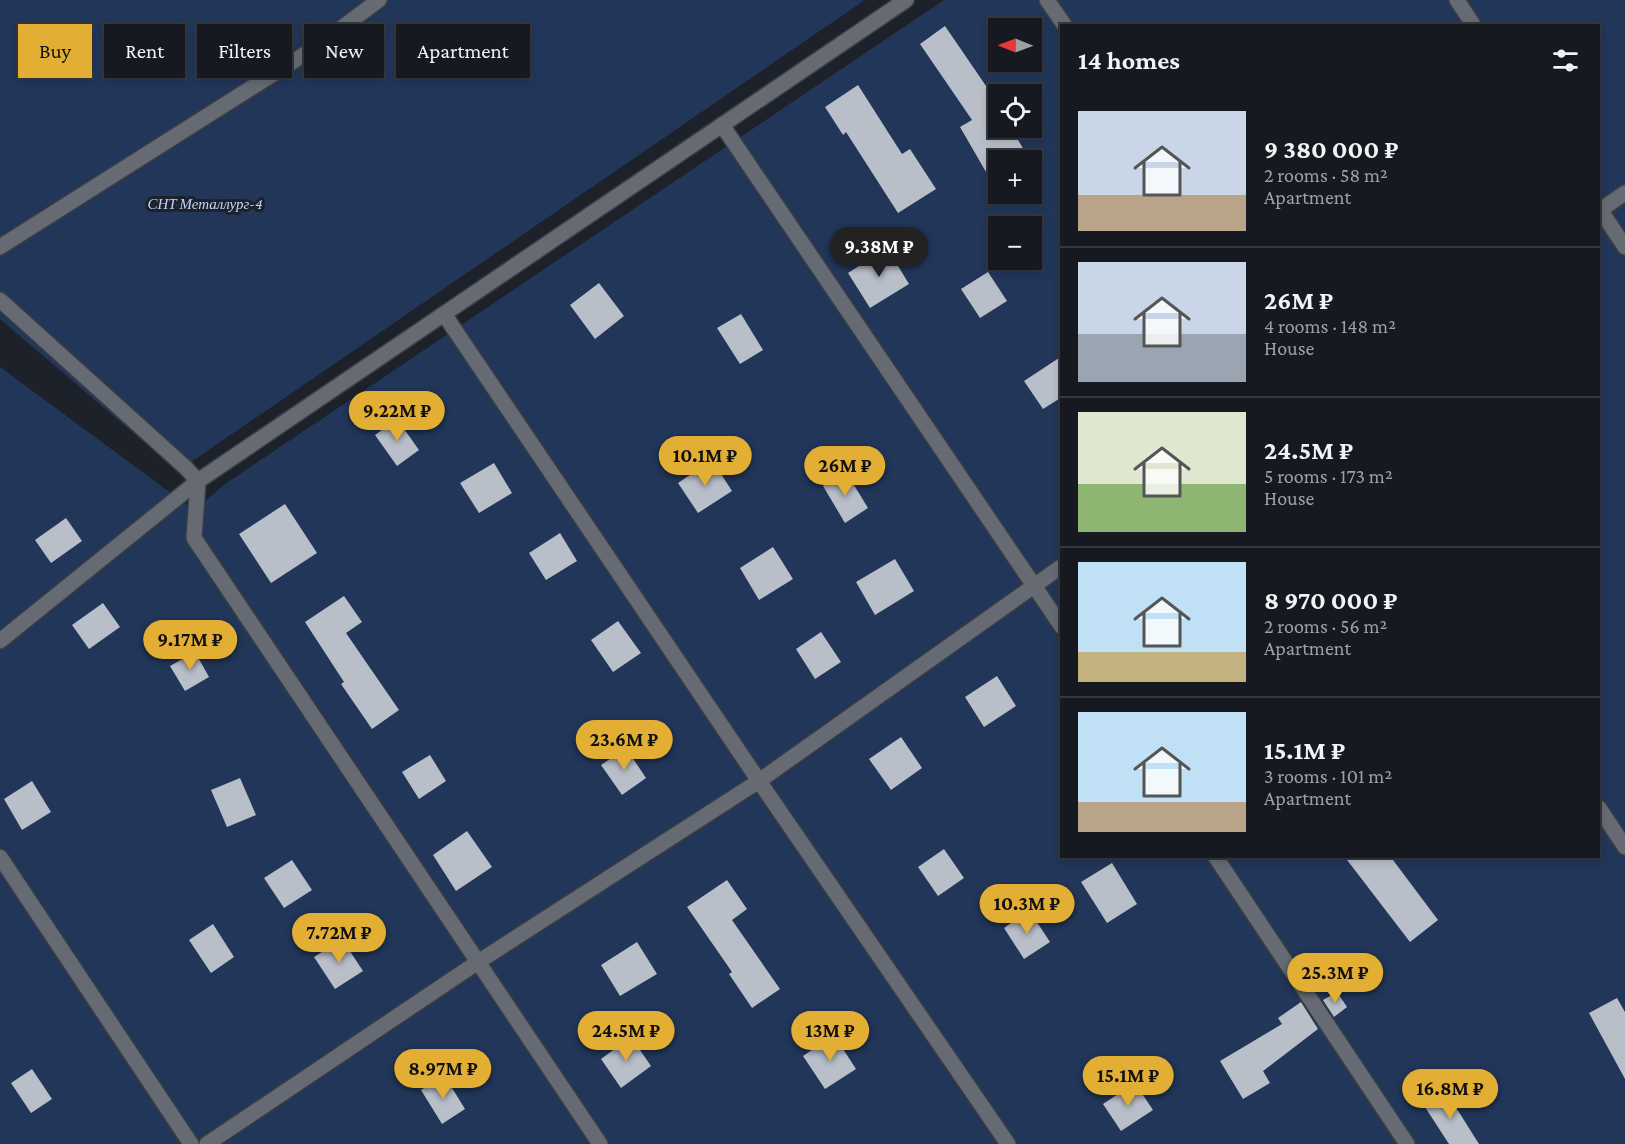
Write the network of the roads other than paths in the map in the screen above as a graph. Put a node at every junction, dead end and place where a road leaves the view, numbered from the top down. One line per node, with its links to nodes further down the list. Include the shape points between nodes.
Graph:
1 (379, 0): 11 (lane, via 316,47)
2 (906, 0): 7 (lane)
3 (1047, 0): 5 (lane)
4 (1457, 0): 6 (lane)
5 (1064, 24)
6 (1473, 24)
7 (722, 125): 14 (lane); 17 (lane)
8 (1625, 193): 9 (lane)
9 (1600, 209)
10 (1600, 211): 12 (lane)
11 (0, 247)
12 (1625, 247)
13 (0, 300): 15 (lane)
14 (444, 314): 15 (lane); 20 (lane)
15 (198, 481): 19 (lane); 25 (lane, via 194,538)
16 (1060, 567): 17 (lane)
17 (1034, 585): 18 (lane); 20 (lane)
18 (1060, 624)
19 (0, 641)
20 (759, 781): 25 (lane); 29 (lane)
21 (1600, 810): 22 (lane)
22 (1625, 847)
23 (0, 857): 26 (lane)
24 (1216, 858): 30 (lane)
25 (478, 962): 27 (lane); 28 (lane)
26 (191, 1144)
27 (207, 1144)
28 (600, 1144)
29 (1008, 1144)
30 (1407, 1144)

